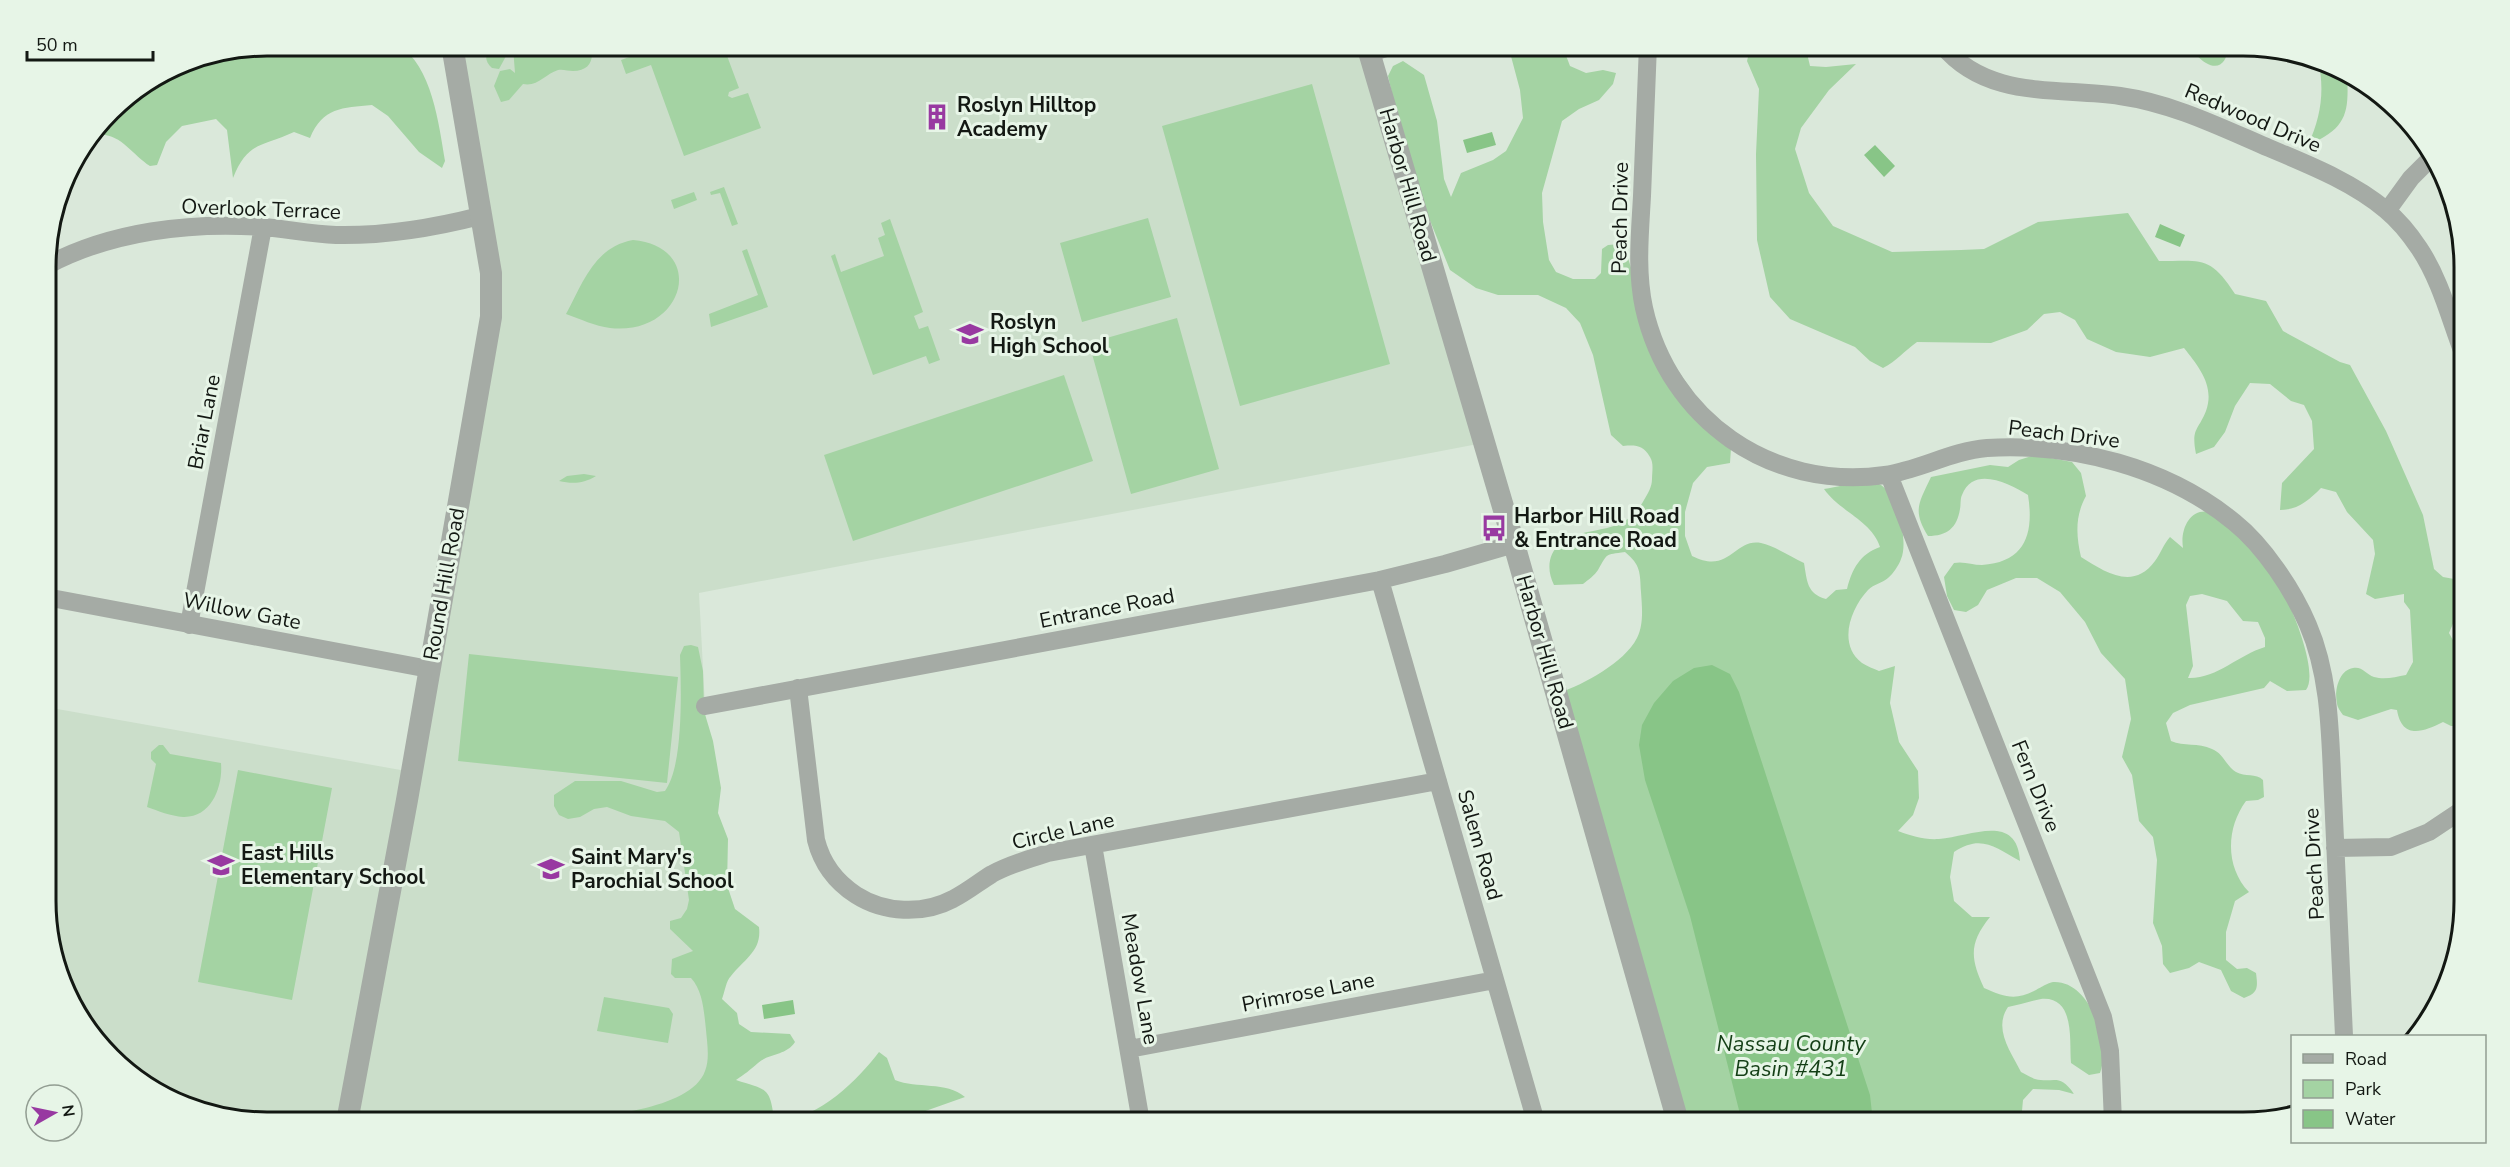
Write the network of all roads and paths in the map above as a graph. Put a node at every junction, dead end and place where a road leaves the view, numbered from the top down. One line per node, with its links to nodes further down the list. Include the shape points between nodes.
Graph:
1 (454, 56): 7 (street, Round Hill Road)
2 (1370, 56): 12 (street, Harbor Hill Road)
3 (1648, 56): 11 (street, Peach Drive, via 1639,261 1643,304 1666,369 1714,428 1745,449 1785,467 1825,476)
4 (1952, 56): 6 (street, Redwood Drive, via 1981,75 2018,88 2138,98 2199,117 2333,176)
5 (2427, 162): 6 (street)
6 (2387, 211): 10 (street, Redwood Drive, via 2419,248)
7 (480, 216): 8 (street, Overlook Terrace, via 440,226 352,234); 16 (street, Round Hill Road, via 490,273 491,317)
8 (263, 227): 9 (street, Overlook Terrace, via 173,228 75,252); 15 (street, Briar Lane)
9 (56, 261)
10 (2454, 330)
11 (1889, 474): 22 (street, Peach Drive, via 1985,448 2022,447 2079,455 2121,463 2160,477 2204,500 2237,524 2290,591 2318,651 2328,706); 28 (street, Fern Drive, via 2103,1017 2110,1050)
12 (1514, 544): 13 (street, Entrance Road); 27 (street, Harbor Hill Road)
13 (1380, 580): 17 (street, Entrance Road); 19 (street, Salem Road)
14 (56, 599): 15 (street, Willow Gate)
15 (189, 625): 16 (street, Willow Gate)
16 (429, 669): 29 (street, Round Hill Road)
17 (798, 688): 18 (street, Entrance Road); 21 (street, Circle Lane, via 818,849 836,879 866,901 900,910 933,907 1016,863)
18 (705, 706)
19 (1438, 782): 21 (street, Circle Lane); 23 (street, Salem Road)
20 (2454, 815): 22 (street, via 2429,832 2391,847)
21 (1093, 845): 25 (street, Meadow Lane)
22 (2336, 848): 24 (street, Peach Drive)
23 (1495, 980): 25 (street, Primrose Lane); 26 (street, Salem Road)
24 (2344, 1035)
25 (1129, 1048): 30 (street, Meadow Lane)
26 (1533, 1111)
27 (1675, 1111)
28 (2113, 1111)
29 (349, 1112)
30 (1139, 1112)

